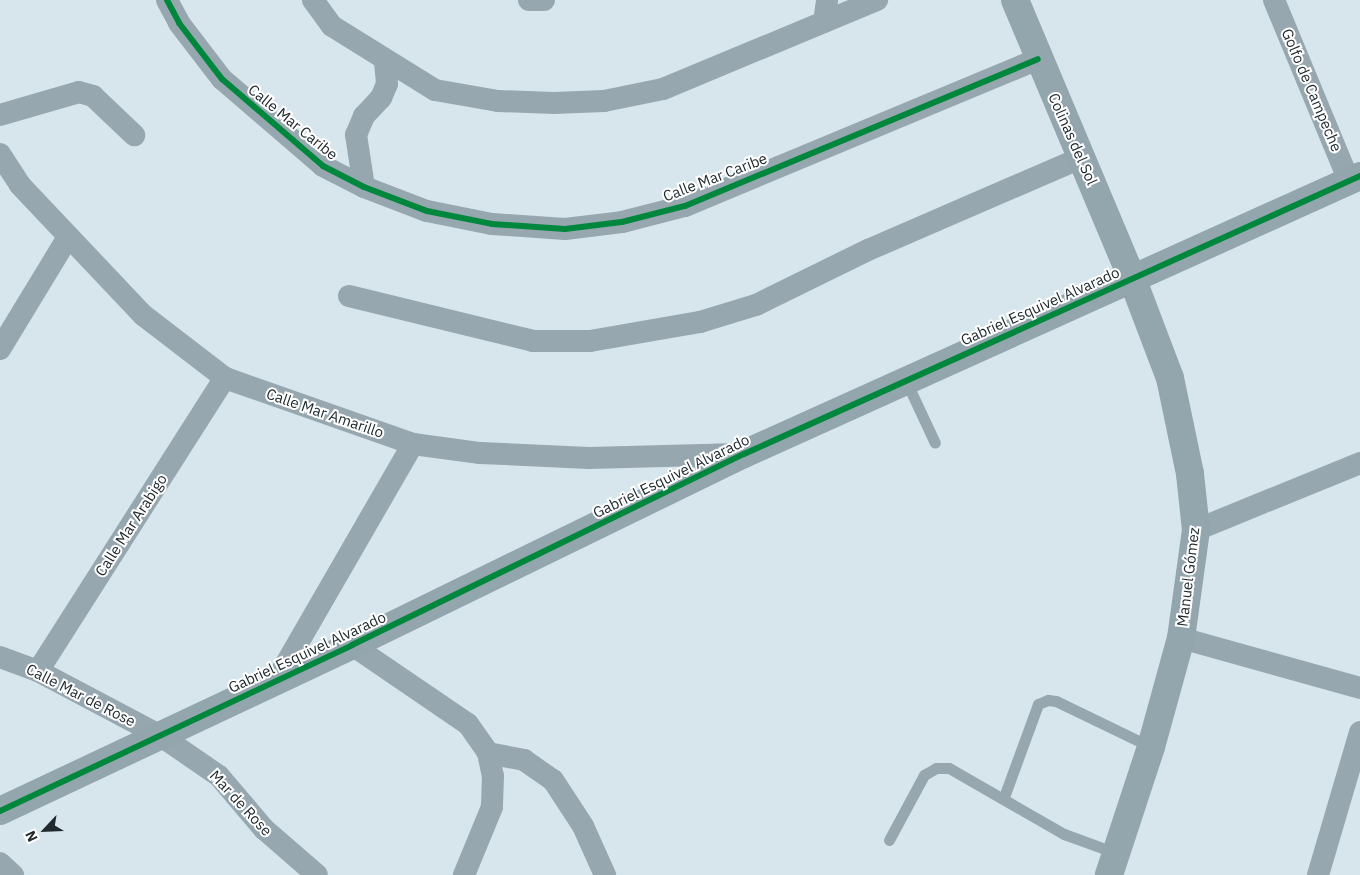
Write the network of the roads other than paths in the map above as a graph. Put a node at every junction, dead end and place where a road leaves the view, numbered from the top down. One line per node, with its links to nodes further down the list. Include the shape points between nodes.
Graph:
1 (167, 0): 17 (street, Calle Mar Caribe, via 179,22 222,80 323,166)
2 (313, 0): 11 (street, via 332,26)
3 (529, 0): 4 (street)
4 (544, 0)
5 (827, 0): 9 (street)
6 (877, 0): 9 (street)
7 (1015, 0): 10 (street, Colinas del Sol)
8 (1274, 0): 16 (street, Golfo de Campeche)
9 (824, 22): 11 (street, via 663,89 604,101 498,101 435,90)
10 (1038, 59): 15 (street, Colinas del Sol); 17 (street, Calle Mar Caribe, via 684,206 622,222 565,229 492,224 426,211)
11 (385, 62): 17 (street, via 387,84 381,98 364,116 356,135)
12 (0, 115): 13 (street, via 79,92 93,96)
13 (134, 135)
14 (0, 154): 18 (street, Calle Mar Amarillo, via 20,185)
15 (1081, 158): 19 (street, Colinas del Sol); 20 (street, via 868,250 756,306 700,322 590,341 533,342)
16 (1355, 179): 19 (street, Gabriel Esquivel Alvarado)
17 (364, 187)
18 (68, 237): 21 (street); 22 (street, Calle Mar Amarillo, via 143,315)
19 (1132, 278): 23 (street, Gabriel Esquivel Alvarado); 28 (street, Manuel Gómez, via 1170,378 1190,474)
20 (349, 296)
21 (0, 350)
22 (225, 378): 25 (street, Calle Mar Amarillo); 32 (street, Calle Mar Arabigo)
23 (906, 381): 24 (lane); 26 (street, Gabriel Esquivel Alvarado)
24 (934, 443)
25 (413, 444): 26 (street, Calle Mar Amarillo, via 480,453 589,458); 33 (street)
26 (744, 454): 30 (street, Gabriel Esquivel Alvarado)
27 (1355, 468): 28 (street)
28 (1196, 530): 29 (street, Manuel Gómez)
29 (1181, 638): 34 (street); 37 (street, Manuel Gómez)
30 (352, 645): 33 (street, Gabriel Esquivel Alvarado); 38 (street, via 468,724)
31 (0, 656): 32 (street, Calle Mar de Rose)
32 (38, 671): 36 (street, Calle Mar de Rose)
33 (276, 681): 36 (street, Gabriel Esquivel Alvarado)
34 (1360, 688)
35 (1360, 732): 48 (street)
36 (161, 736): 40 (street, Gabriel Esquivel Alvarado); 45 (street, Mar de Rose, via 219,776 264,829)
37 (1151, 747): 39 (lane, via 1048,700 1038,704); 43 (street, Manuel Gómez)
38 (488, 753): 46 (street, via 493,776 492,807); 47 (street, via 524,760 553,780 583,826)
39 (1004, 797): 41 (lane, via 949,768 936,768 924,775); 43 (lane)
40 (0, 811)
41 (888, 840)
42 (0, 863): 44 (street)
43 (1112, 864)
44 (13, 875)
45 (317, 875)
46 (464, 875)
47 (605, 875)
48 (1318, 875)

